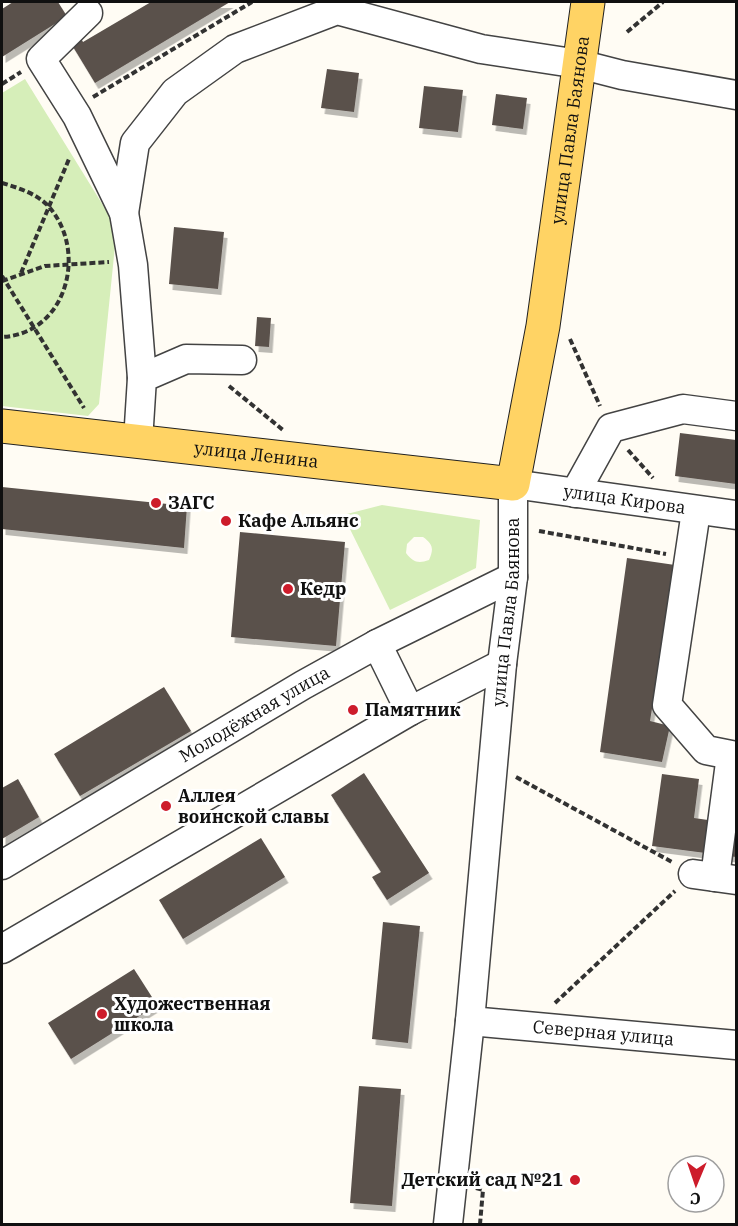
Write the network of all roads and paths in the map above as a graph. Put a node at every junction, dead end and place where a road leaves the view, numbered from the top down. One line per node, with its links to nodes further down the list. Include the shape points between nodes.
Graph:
1 (252, 2): 9 (path)
2 (588, 2): 7 (main road, улица Павла Баянова)
3 (663, 2): 6 (path)
4 (92, 5): 9 (street, via 41,59)
5 (344, 6): 7 (street, via 481,49); 13 (street, via 235,49 175,92 135,143)
6 (627, 32)
7 (579, 64): 8 (street); 26 (main road, улица Павла Баянова, via 543,326)
8 (736, 95)
9 (72, 110): 13 (street)
10 (70, 156): 12 (path)
11 (2, 183): 12 (path, via 28,191)
12 (49, 207): 14 (path, via 65,233); 16 (path)
13 (124, 213): 15 (street)
14 (70, 263): 15 (path); 16 (path); 18 (path, via 65,288 52,310)
15 (133, 265): 21 (street)
16 (21, 273): 17 (path)
17 (2, 279): 18 (path)
18 (33, 327): 19 (path); 23 (path)
19 (2, 337)
20 (242, 360): 21 (street, via 186,358)
21 (142, 378): 25 (street)
22 (736, 416): 27 (street, via 682,409 610,428)
23 (90, 418)
24 (2, 426): 25 (main road, улица Ленина)
25 (138, 441): 26 (main road, улица Ленина)
26 (513, 484): 27 (street, улица Кирова); 32 (street, улица Павла Баянова)
27 (575, 493): 28 (street, улица Кирова)
28 (696, 511): 29 (street, улица Кирова); 31 (street)
29 (736, 515)
30 (539, 531): 31 (path)
31 (687, 558): 38 (street, via 666,705 706,750 731,755)
32 (513, 577): 33 (street, Молодёжная улица); 34 (street, улица Павла Баянова)
33 (376, 644): 35 (street); 37 (street, Молодёжная улица)
34 (502, 664): 35 (street); 40 (street, улица Павла Баянова)
35 (410, 711): 39 (street)
36 (514, 776): 38 (path)
37 (2, 865)
38 (715, 877): 41 (path)
39 (2, 949)
40 (470, 1021): 41 (street, Северная улица); 43 (street, улица Павла Баянова)
41 (530, 1026): 42 (street, Северная улица)
42 (736, 1045)
43 (448, 1224)

